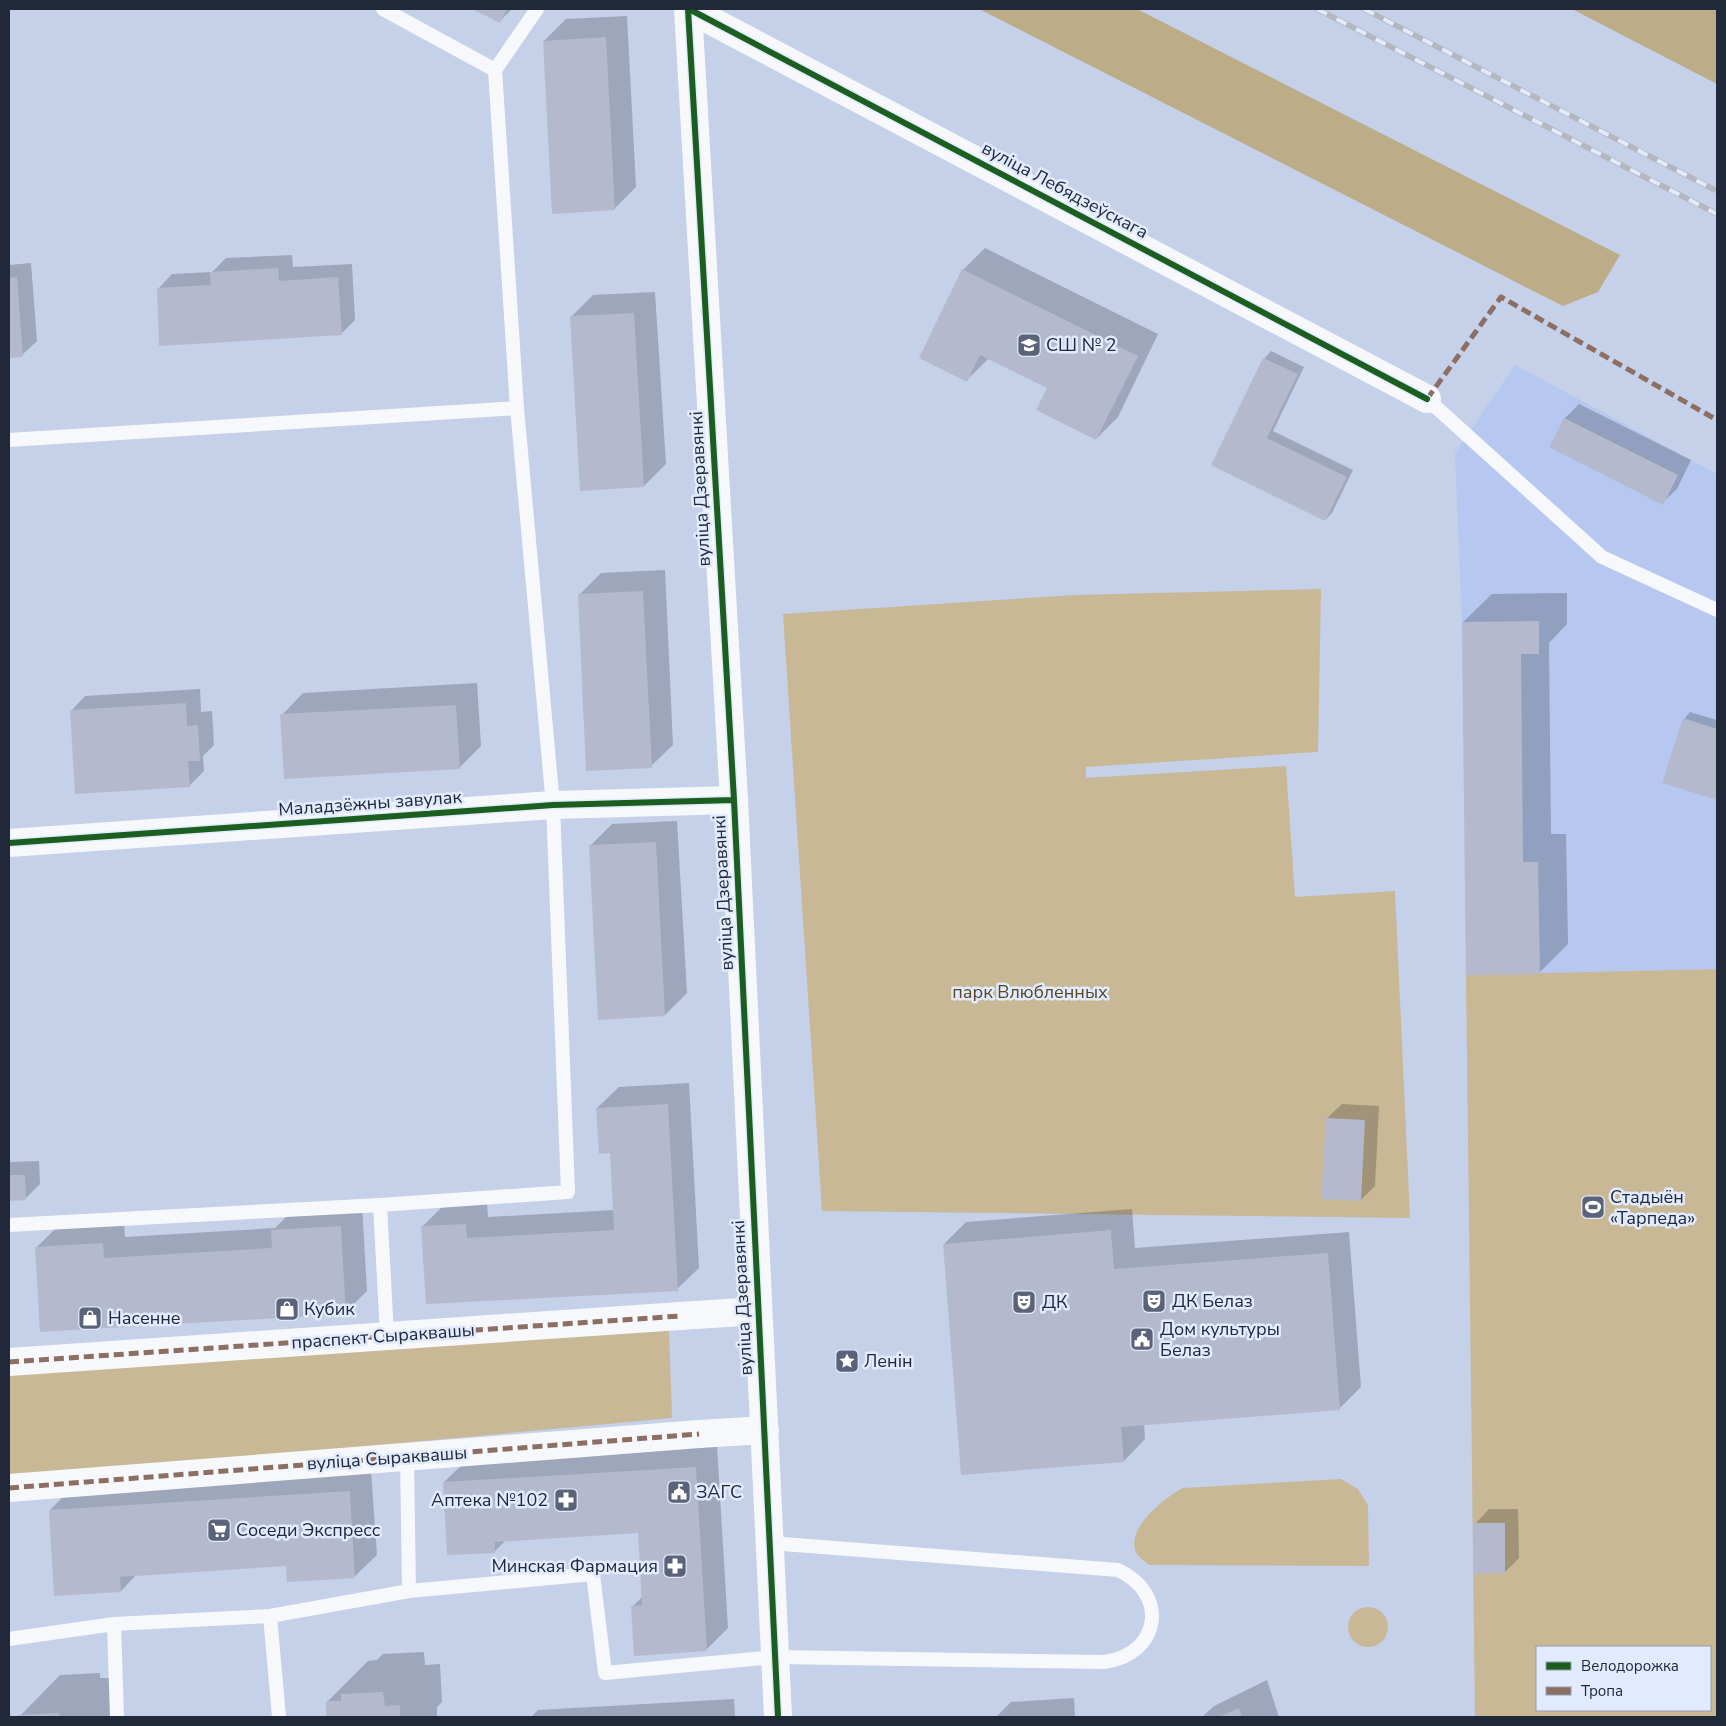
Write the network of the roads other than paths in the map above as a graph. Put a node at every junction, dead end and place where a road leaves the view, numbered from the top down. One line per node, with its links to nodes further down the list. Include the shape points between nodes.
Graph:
1 (383, 9): 4 (lane)
2 (537, 9): 4 (lane)
3 (688, 9): 5 (street, вуліца Лебядзеўскага); 9 (street, вуліца Дзеравянкі)
4 (495, 70): 6 (lane)
5 (1427, 399): 8 (lane, via 1602,557)
6 (516, 408): 7 (lane); 10 (lane)
7 (9, 440)
8 (1717, 610)
9 (734, 800): 10 (street, Маладзёжны завулак); 14 (street, вуліца Дзеравянкі)
10 (553, 805): 11 (street, Маладзёжны завулак); 12 (lane, via 568,1192)
11 (9, 843)
12 (380, 1205): 13 (lane); 15 (lane)
13 (9, 1225)
14 (757, 1311): 15 (street, праспект Сыраквашы); 17 (street, вуліца Дзеравянкі)
15 (387, 1335): 16 (street, праспект Сыраквашы)
16 (9, 1362)
17 (765, 1430): 18 (street, вуліца Сыраквашы); 20 (street, вуліца Дзеравянкі)
18 (407, 1457): 19 (street, вуліца Сыраквашы); 21 (lane)
19 (9, 1488)
20 (770, 1543): 25 (street, вуліца Дзеравянкі); 25 (lane, via 1118,1570 1132,1576 1143,1587 1150,1600 1152,1615 1150,1630 1132,1654 1104,1662)
21 (410, 1591): 22 (lane); 25 (lane, via 593,1574 605,1673)
22 (270, 1616): 23 (lane); 27 (lane)
23 (114, 1624): 24 (lane); 26 (lane)
24 (9, 1639)
25 (774, 1657): 28 (street, вуліца Дзеравянкі)
26 (117, 1717)
27 (279, 1717)
28 (778, 1717)

